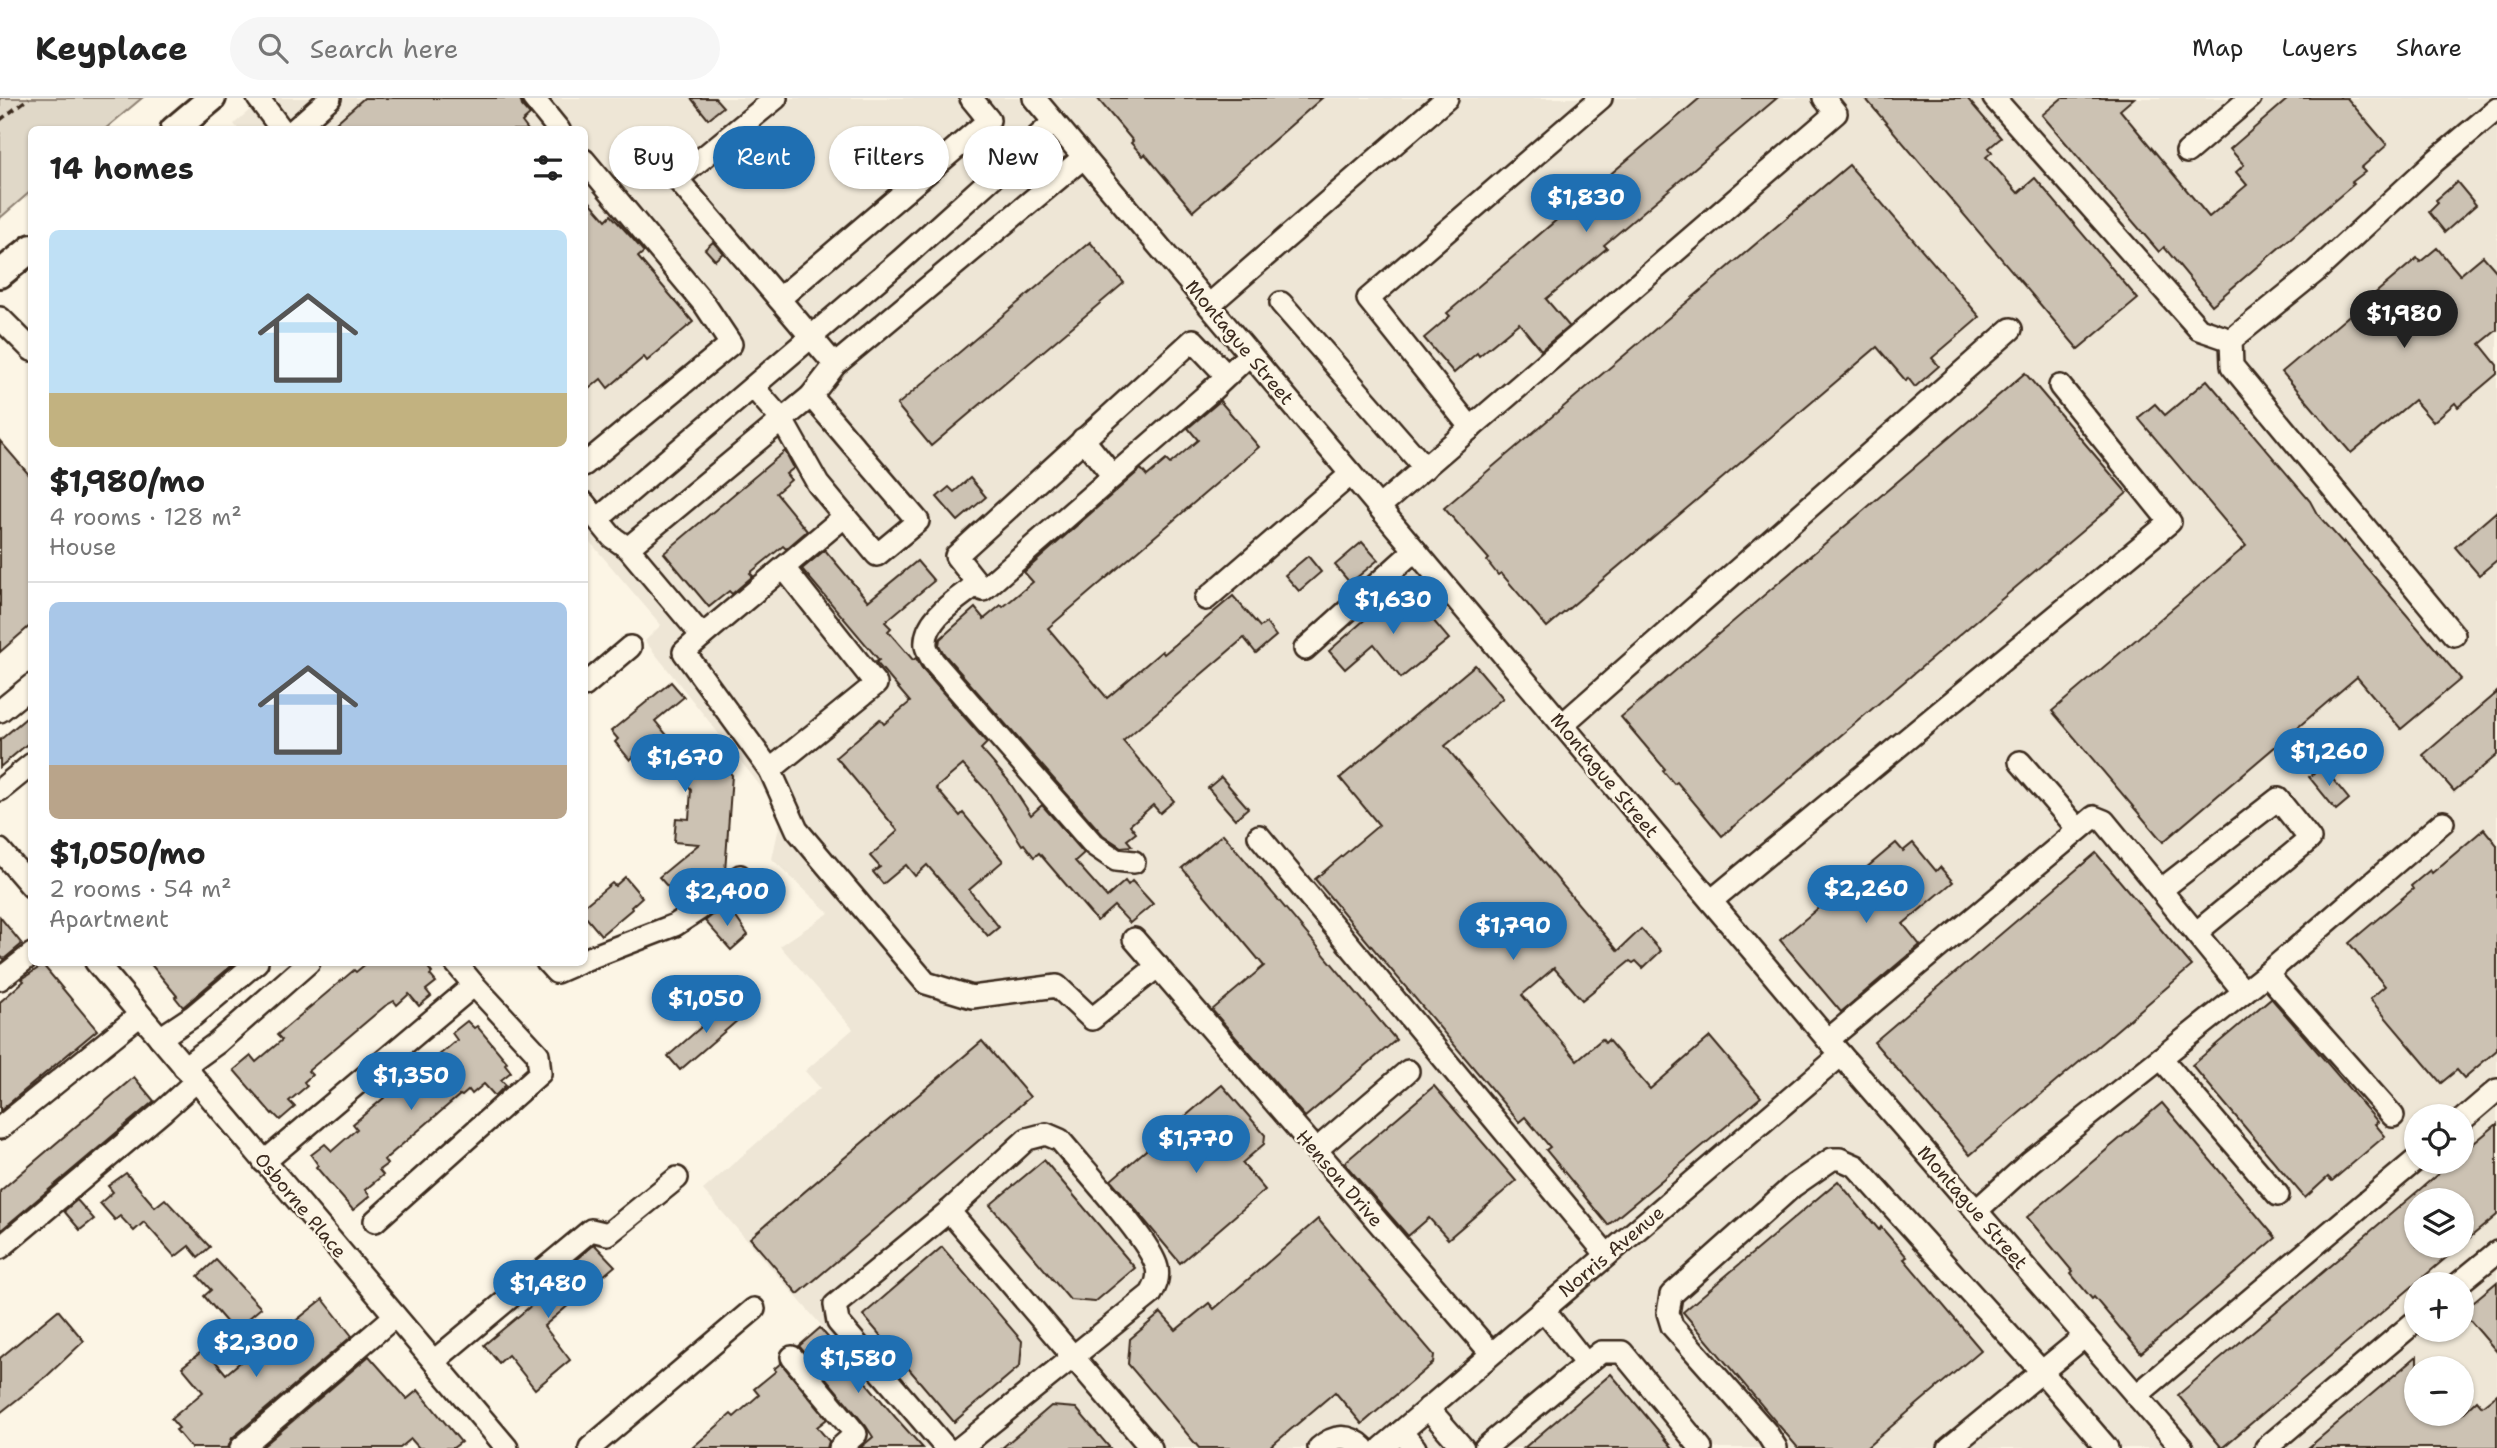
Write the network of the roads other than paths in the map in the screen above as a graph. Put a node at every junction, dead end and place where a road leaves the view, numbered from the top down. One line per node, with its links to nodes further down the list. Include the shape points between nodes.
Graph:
1 (212, 98): 15 (main road)
2 (258, 98): 16 (street)
3 (330, 98): 17 (street)
4 (533, 98): 18 (street)
5 (776, 98): 24 (street, via 677,179)
6 (971, 98): 24 (street, via 989,120)
7 (1034, 98): 14 (street, Montague Street)
8 (1447, 98): 26 (street)
9 (1601, 98): 39 (street, via 1368,299)
10 (1824, 98): 39 (street, via 1836,113)
11 (1994, 98): 30 (street, via 2199,329)
12 (2250, 98): 19 (street)
13 (2497, 109): 30 (street, via 2315,272)
14 (1054, 122): 20 (street, Montague Street); 29 (street)
15 (179, 126)
16 (279, 126)
17 (298, 126)
18 (556, 126)
19 (2187, 152)
20 (1084, 157): 26 (street, Montague Street); 33 (street)
21 (588, 165): 41 (street, via 705,305 731,344)
22 (28, 251): 23 (main road)
23 (0, 274)
24 (779, 299): 29 (street)
25 (1281, 303): 42 (street)
26 (1209, 305): 32 (street, Montague Street)
27 (0, 318): 31 (street)
28 (2011, 330): 60 (street)
29 (811, 336): 33 (street); 36 (street)
30 (2231, 340): 53 (street, via 2232,366)
31 (28, 347)
32 (1250, 354): 34 (street); 43 (street, Montague Street)
33 (835, 365): 37 (street)
34 (1227, 376): 40 (street, via 1193,340); 44 (street)
35 (2060, 386): 73 (street, via 2170,522)
36 (752, 387): 38 (street); 46 (street)
37 (811, 396): 38 (street); 47 (street, via 918,521 877,555)
38 (782, 421): 47 (street, via 818,484); 48 (street)
39 (1471, 428): 42 (street)
40 (1083, 439): 44 (street); 51 (street, via 956,556)
41 (588, 462)
42 (1424, 468): 45 (street)
43 (1351, 474): 45 (street, Montague Street); 52 (street)
44 (1113, 476): 51 (street, via 983,590)
45 (1380, 507): 49 (street, Montague Street)
46 (591, 511): 48 (street, via 612,537)
47 (845, 516): 50 (street)
48 (628, 548): 54 (street)
49 (1415, 550): 56 (street); 60 (street, Montague Street)
50 (784, 568): 54 (street); 63 (street, via 876,684)
51 (978, 583): 69 (street, via 935,618 926,647 933,661 1094,845 1116,860)
52 (1206, 599)
53 (2454, 635)
54 (702, 636): 63 (street, via 684,652)
55 (630, 648): 57 (street)
56 (1305, 649)
57 (588, 683)
58 (28, 688): 59 (street)
59 (0, 711)
60 (1563, 724): 73 (street, Montague Street)
61 (2020, 762): 66 (street)
62 (28, 767): 64 (street)
63 (770, 770): 84 (street, via 797,830 926,983 972,997 1057,986 1092,1019)
64 (0, 790)
65 (2443, 822): 85 (street)
66 (2078, 829): 72 (street, via 2099,817); 91 (street, Norris Avenue)
67 (1259, 836): 109 (street)
68 (0, 850): 71 (street)
69 (1134, 862)
70 (740, 876): 77 (street, via 675,925)
71 (28, 882)
72 (2162, 889): 74 (street); 74 (street, via 2278,799 2310,839)
73 (1711, 901): 91 (street, Montague Street)
74 (2197, 932): 88 (street)
75 (1134, 939): 84 (street, Henson Drive)
76 (28, 957): 86 (street)
77 (588, 958)
78 (99, 966): 89 (street, Osborne Place)
79 (252, 966): 90 (street)
80 (304, 966): 94 (street, via 217,1043)
81 (458, 966): 87 (street)
82 (551, 966): 83 (street, via 556,972)
83 (570, 966)
84 (1158, 966): 99 (street, Henson Drive)
85 (2267, 974): 88 (street); 97 (street)
86 (0, 979)
87 (474, 985): 100 (street); 106 (street, via 538,1054 540,1073)
88 (2244, 992): 92 (street)
89 (140, 1015): 90 (street, Osborne Place); 98 (street)
90 (160, 1038): 94 (street, Osborne Place)
91 (1835, 1048): 105 (street, Montague Street); 109 (street, Norris Avenue)
92 (2161, 1058): 103 (street); 105 (street, via 2029,1162)
93 (1408, 1071): 99 (street)
94 (190, 1074): 100 (street, Osborne Place); 107 (street, via 163,1111)
95 (2497, 1090): 96 (street)
96 (2474, 1110)
97 (2393, 1116)
98 (0, 1128)
99 (1316, 1150): 116 (street, Henson Drive)
100 (264, 1162): 113 (street, Osborne Place)
101 (2404, 1170): 122 (street)
102 (677, 1178): 119 (street, via 607,1234 590,1230)
103 (2278, 1195)
104 (949, 1211): 117 (street); 117 (street, via 1027,1139 1046,1134 1060,1140 1147,1246 1158,1282 1151,1294); 129 (street, via 835,1305 838,1322)
105 (1976, 1211): 115 (street, Montague Street)
106 (375, 1221)
107 (0, 1248)
108 (2497, 1252): 110 (street)
109 (1607, 1255): 111 (street, Norris Avenue)
110 (2473, 1272)
111 (1543, 1309): 116 (street, Norris Avenue); 120 (street)
112 (754, 1310): 127 (street)
113 (396, 1316): 119 (street, Osborne Place); 125 (street)
114 (2404, 1331): 142 (street)
115 (2085, 1336): 121 (street); 122 (street, Montague Street)
116 (1491, 1353): 123 (street, Norris Avenue)
117 (1074, 1355): 130 (street); 131 (street)
118 (792, 1357): 128 (street, via 856,1434)
119 (433, 1361): 126 (street, Osborne Place)
120 (1586, 1364): 136 (street); 137 (street, via 1601,1352 1622,1352)
121 (2042, 1372): 138 (street, via 1856,1166 1828,1160 1693,1274 1671,1295 1668,1306 1672,1326); 139 (street); 140 (street)
122 (2136, 1396): 141 (street, Montague Street)
123 (1428, 1408): 124 (street, Norris Avenue); 135 (street)
124 (1408, 1440): 134 (street, Norris Avenue)
125 (241, 1448)
126 (507, 1448)
127 (590, 1448)
128 (840, 1448)
129 (946, 1448)
130 (960, 1448)
131 (1151, 1448)
132 (1319, 1448): 133 (street, via 1337,1437 1348,1437)
133 (1364, 1448)
134 (1382, 1448)
135 (1463, 1448)
136 (1485, 1448)
137 (1701, 1448)
138 (1776, 1448)
139 (1949, 1448)
140 (2107, 1448)
141 (2182, 1448)
142 (2266, 1448)

